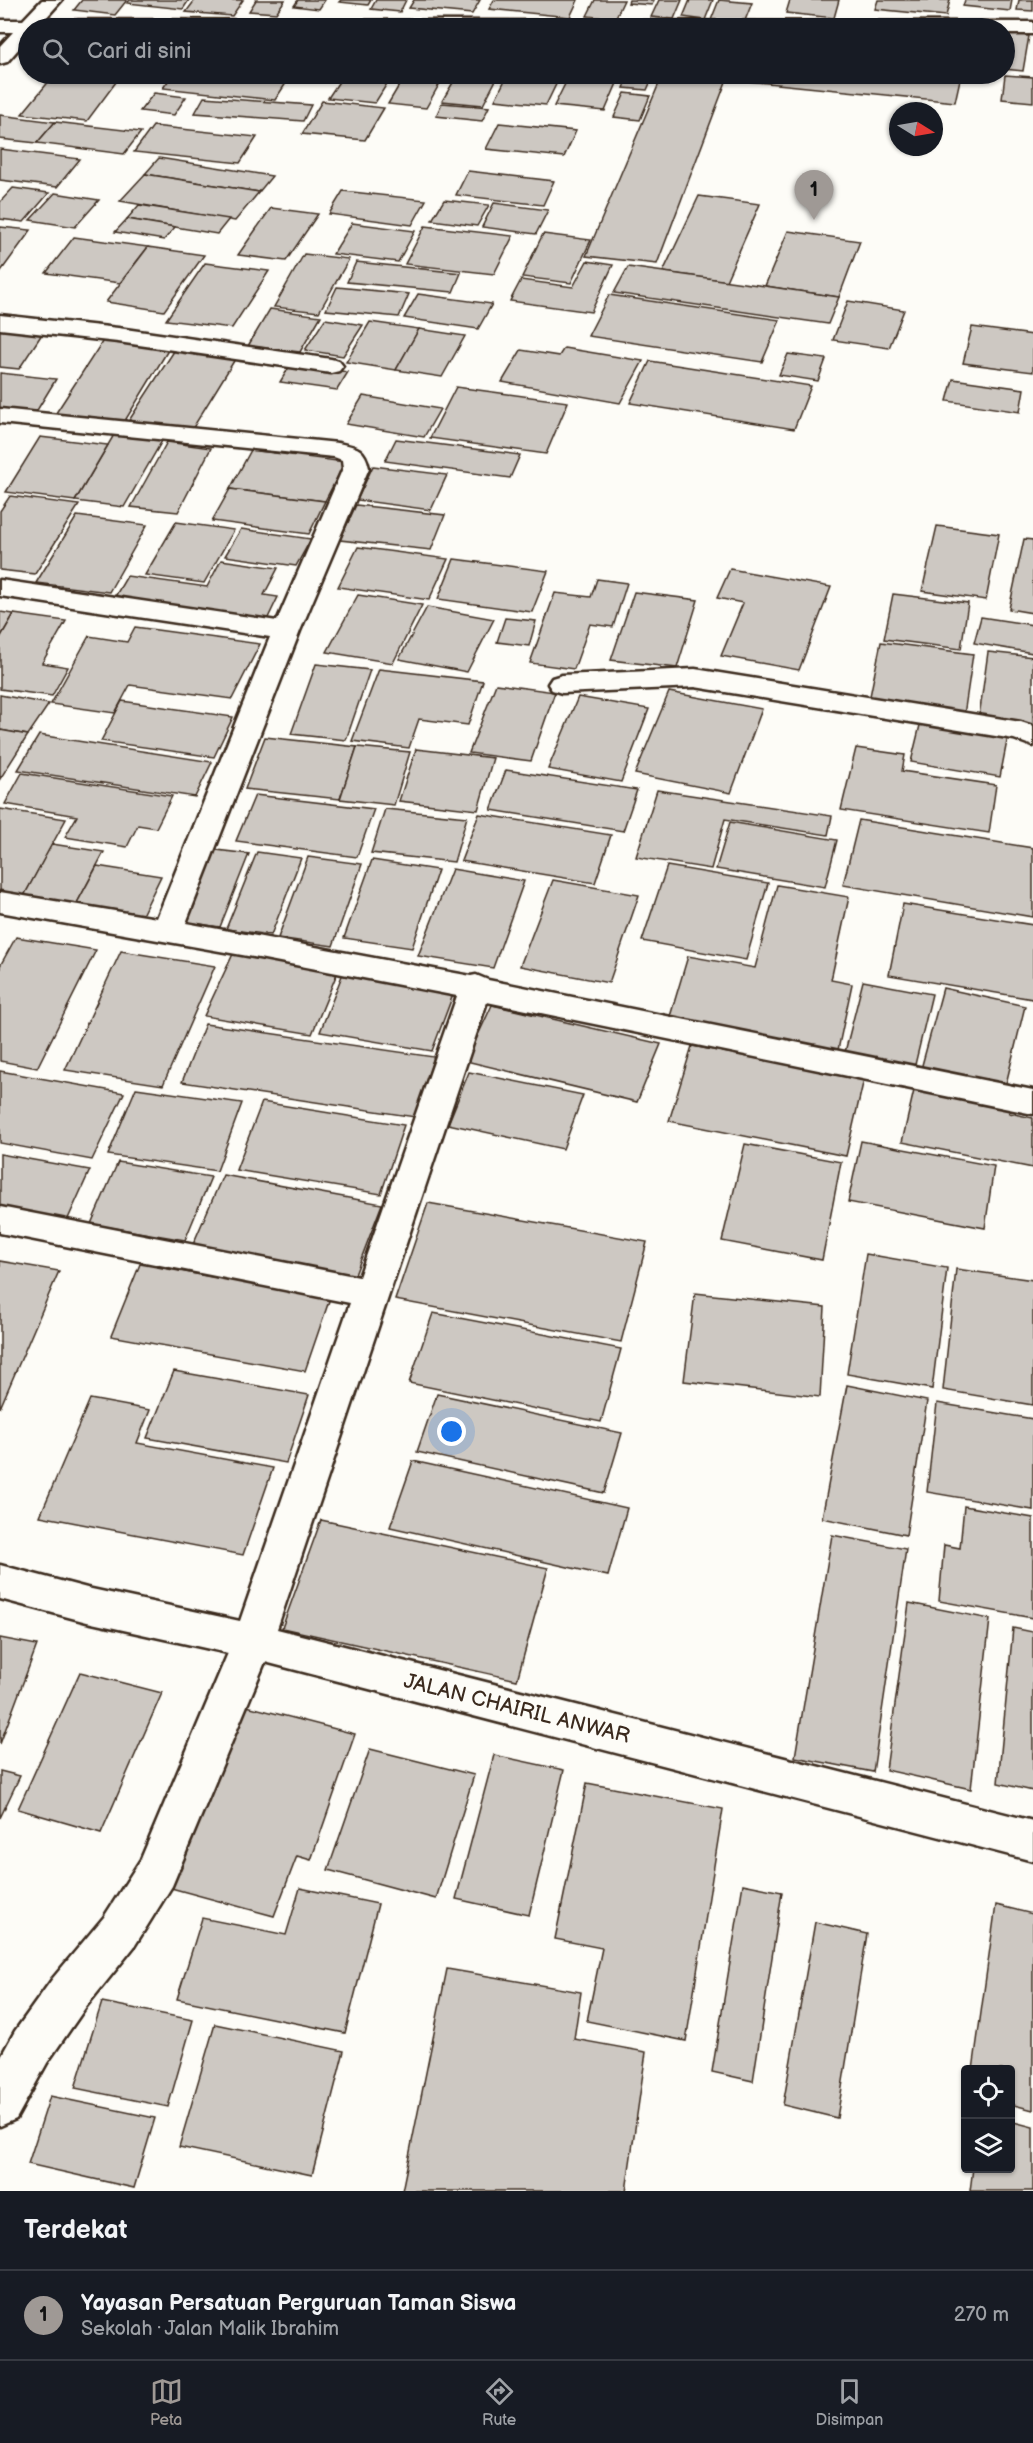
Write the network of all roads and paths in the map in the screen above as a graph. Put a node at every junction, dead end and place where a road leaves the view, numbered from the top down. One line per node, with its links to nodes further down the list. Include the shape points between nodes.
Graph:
1 (52, 0): 2 (street)
2 (35, 18)
3 (293, 18): 4 (street)
4 (546, 18)
5 (0, 26): 6 (street)
6 (18, 26)
7 (1015, 27): 8 (street)
8 (1033, 28)
9 (18, 37): 10 (street)
10 (0, 58)
11 (0, 322): 12 (street)
12 (331, 366)
13 (0, 416): 15 (street, via 338,450 354,456 356,468)
14 (0, 588): 15 (street)
15 (286, 631): 19 (street)
16 (562, 684): 17 (street, via 695,678 1021,731)
17 (1033, 737)
18 (0, 902): 19 (street)
19 (168, 929): 20 (street)
20 (476, 986): 21 (street); 23 (street)
21 (1033, 1102)
22 (0, 1220): 23 (street)
23 (372, 1293): 25 (street)
24 (0, 1582): 25 (street, JALAN CHAIRIL ANWAR)
25 (253, 1641): 26 (street, JALAN CHAIRIL ANWAR); 27 (street, via 157,1872 119,1932 31,2047)
26 (1033, 1841)
27 (0, 2103)

